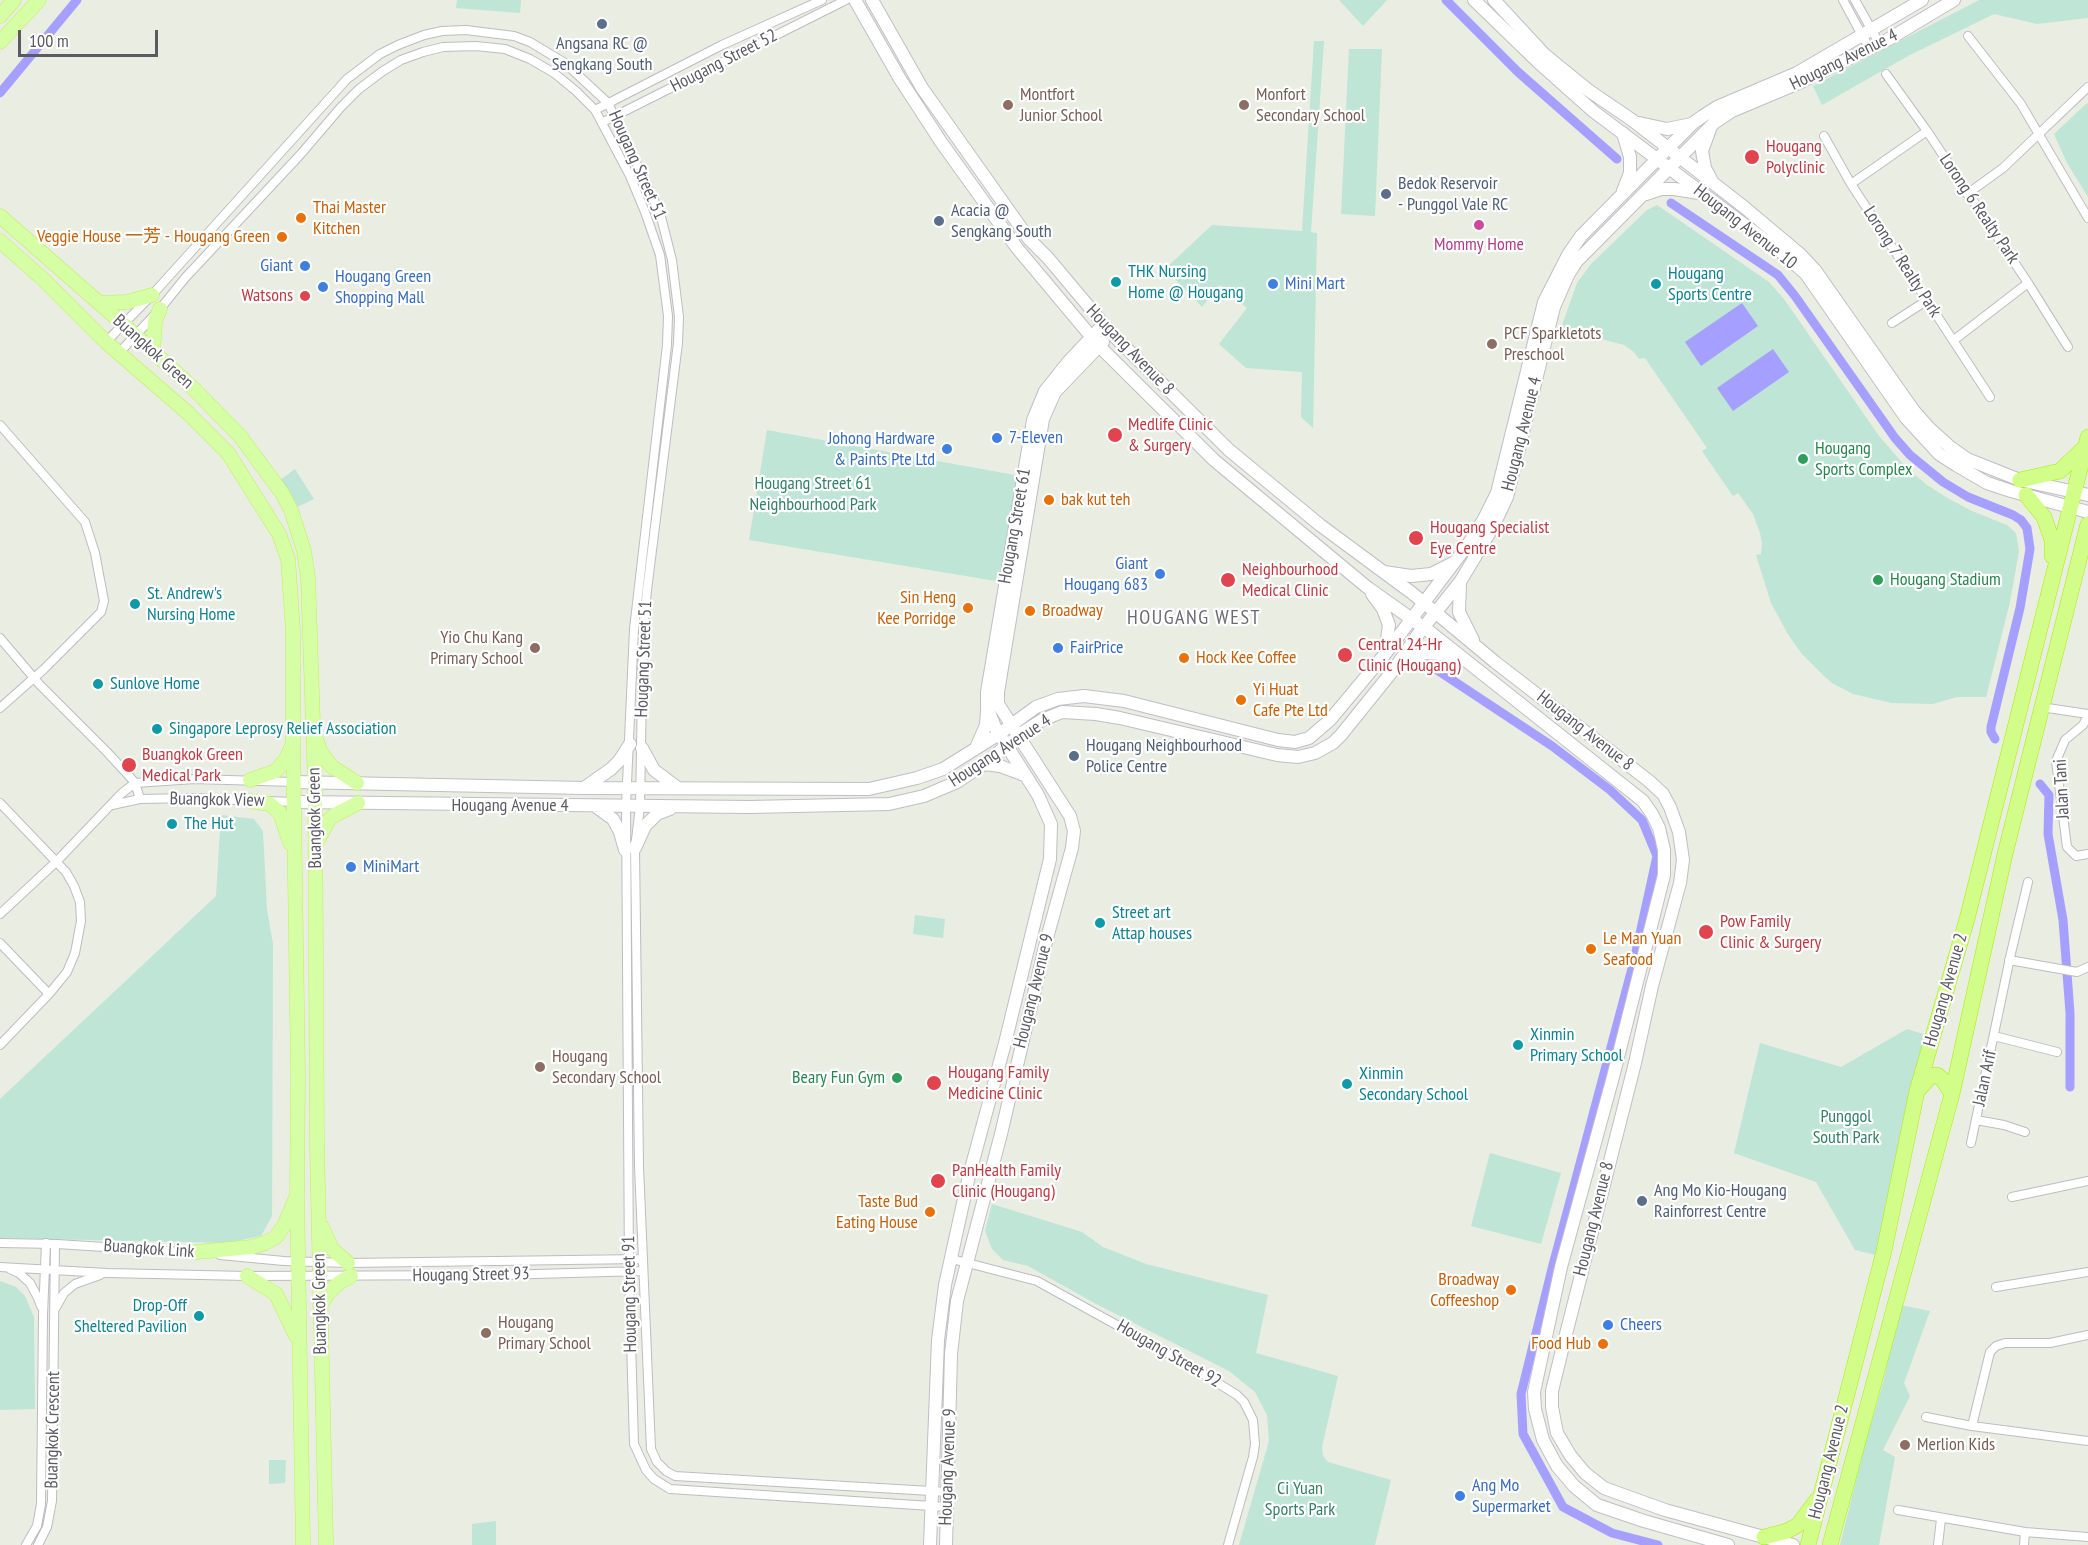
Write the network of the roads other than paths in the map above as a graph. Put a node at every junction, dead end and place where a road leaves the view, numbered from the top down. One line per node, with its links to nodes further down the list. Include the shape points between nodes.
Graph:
1 (14, 0): 13 (main road)
2 (39, 0): 16 (main road)
3 (822, 0): 20 (street, Hougang Street 52, via 722,45)
4 (846, 0): 22 (street, Hougang Street 52)
5 (855, 0): 55 (street, Hougang Avenue 8, via 941,142 1017,248)
6 (872, 0): 51 (street, Hougang Avenue 8, via 922,87 998,195 1029,238)
7 (1474, 0): 28 (street, Hougang Avenue 10, via 1538,62)
8 (1494, 0): 23 (street, Hougang Avenue 10, via 1545,55)
9 (1843, 0): 14 (street)
10 (1856, 0): 14 (street)
11 (1922, 0): 14 (street, Hougang Avenue 4)
12 (1954, 0): 17 (street, Hougang Avenue 4)
13 (0, 16)
14 (1867, 32): 17 (street); 25 (street, Hougang Avenue 4, via 1797,73 1717,107)
15 (1968, 36): 29 (street, via 2021,104)
16 (0, 42)
17 (1874, 46): 26 (street, Hougang Avenue 4, via 1732,111)
18 (1886, 74): 27 (street, Lorong 6 Realty Park)
19 (2088, 87): 29 (street)
20 (609, 103): 21 (street, Hougang Street 52); 22 (street, Hougang Street 51); 45 (street, Hougang Street 51, via 566,63 514,36 442,31 398,45 348,79)
21 (595, 110): 24 (street, Hougang Street 51); 48 (street, Hougang Street 51, via 554,73 530,58 505,50 443,47 401,60 341,107)
22 (616, 115): 24 (street, Hougang Street 52); 94 (street, Hougang Street 51, via 660,213 679,317 645,611)
23 (1632, 120): 25 (street, via 1667,129); 31 (street, Hougang Avenue 10)
24 (603, 122): 94 (street, Hougang Street 51, via 645,212 660,255 668,316 634,629)
25 (1694, 123): 31 (street, Hougang Avenue 4)
26 (1714, 123): 32 (street, Hougang Avenue 4); 35 (street, via 1702,151)
27 (1927, 131): 36 (street); 38 (street, Lorong 6 Realty Park)
28 (1623, 134): 33 (street, Hougang Avenue 10); 39 (street, via 1630,157)
29 (2038, 134): 38 (street, via 2003,168); 42 (street)
30 (1824, 136): 36 (street, Lorong 7 Realty Park)
31 (1667, 149): 32 (street, Hougang Avenue 10); 33 (street, Hougang Avenue 4)
32 (1679, 157): 34 (street, Hougang Avenue 4); 35 (street, Hougang Avenue 10)
33 (1657, 159): 34 (street, Hougang Avenue 10); 39 (street, Hougang Avenue 4)
34 (1669, 168): 37 (street, Hougang Avenue 10); 40 (street, Hougang Avenue 4)
35 (1712, 182): 63 (street, Hougang Avenue 10, via 1815,270 1900,393 1929,428 1967,459)
36 (1851, 184): 46 (street, Lorong 7 Realty Park)
37 (1704, 194): 40 (street, via 1661,189); 64 (street, Hougang Avenue 10, via 1806,274 1906,418 1940,454 1988,483)
38 (1967, 194): 44 (street, Lorong 6 Realty Park)
39 (1621, 195): 59 (street, Hougang Avenue 4, via 1581,236 1551,284 1544,302)
40 (1642, 195): 59 (street, Hougang Avenue 4, via 1576,261 1568,274)
41 (0, 216): 47 (main road, Buangkok Green)
42 (2088, 218)
43 (0, 241): 54 (main road, Buangkok Green)
44 (2028, 283): 53 (street); 56 (street, Lorong 6 Realty Park)
45 (152, 295): 47 (main road, via 127,302); 50 (street, Hougang Street 51)
46 (1926, 301): 49 (street); 53 (street, Lorong 7 Realty Park)
47 (99, 303): 50 (main road, Buangkok Green)
48 (160, 309): 52 (street, Hougang Street 51); 57 (main road, via 155,321)
49 (1892, 323)
50 (123, 324): 52 (main road, Buangkok Green); 54 (street, Hougang Street 51)
51 (1107, 329): 55 (street, Hougang Street 61); 69 (street, Hougang Avenue 8, via 1228,449)
52 (135, 336): 57 (main road, Buangkok Green); 58 (street, Hougang Street 51)
53 (1954, 340): 60 (street, Lorong 7 Realty Park)
54 (106, 342): 58 (main road, Buangkok Green)
55 (1095, 342): 72 (street, Hougang Avenue 8, via 1214,460); 83 (street, Hougang Street 61, via 1045,391 1033,420 989,681)
56 (2068, 347)
57 (153, 352): 90 (main road, Buangkok Green, via 240,436 291,510 304,550 308,579)
58 (119, 353): 93 (main road, Buangkok Green, via 228,453 279,534 288,559 291,591)
59 (1528, 390): 68 (street, Hougang Avenue 4, via 1497,492); 71 (street, Hougang Avenue 4, via 1508,497)
60 (1990, 397)
61 (0, 425): 82 (street, via 85,522 96,552 104,601 101,612)
62 (2087, 441): 63 (highway, via 2060,471); 65 (highway, Hougang Avenue 2)
63 (2020, 480): 65 (street, Hougang Avenue 10)
64 (2026, 495): 65 (street, Hougang Avenue 10); 70 (highway, via 2044,517 2052,540)
65 (2077, 498): 66 (street, Hougang Avenue 10); 70 (highway, Hougang Avenue 2)
66 (2088, 512)
67 (2088, 524): 85 (highway, Hougang Avenue 2)
68 (1457, 560): 69 (street, via 1431,574 1411,576); 73 (street, Hougang Avenue 4)
69 (1380, 571): 73 (street, Hougang Avenue 8)
70 (2053, 574): 136 (highway, Hougang Avenue 2, via 1967,919)
71 (1460, 582): 74 (street, Hougang Avenue 4); 78 (street, via 1459,612)
72 (1368, 588): 75 (street, Hougang Avenue 8); 79 (street, via 1389,625)
73 (1424, 603): 74 (street, Hougang Avenue 8); 75 (street, Hougang Avenue 4)
74 (1435, 613): 76 (street, Hougang Avenue 4); 78 (street, Hougang Avenue 8)
75 (1412, 619): 76 (street, Hougang Avenue 8); 79 (street, Hougang Avenue 4)
76 (1423, 627): 80 (street, Hougang Avenue 8); 81 (street, Hougang Avenue 4)
77 (0, 638): 82 (street)
78 (1475, 645): 135 (street, Hougang Avenue 8, via 1649,781 1663,794 1679,832 1683,860 1680,883)
79 (1385, 654): 86 (street, Hougang Avenue 4, via 1320,731 1295,742 1110,698 1058,699)
80 (1464, 660): 81 (street, via 1425,653); 134 (street, Hougang Avenue 8, via 1643,801 1659,828 1664,875)
81 (1395, 668): 88 (street, Hougang Avenue 4, via 1333,744 1298,757 1096,714 1062,712)
82 (33, 678): 84 (street); 103 (street)
83 (993, 705): 86 (street); 89 (street); 91 (street, Hougang Street 61); 96 (street)
84 (0, 708)
85 (2041, 708): 87 (street); 137 (highway, Hougang Avenue 2)
86 (1030, 711): 89 (street, Hougang Avenue 4)
87 (2088, 715): 122 (street, Jalan Tani, via 2083,725 2065,740 2056,760 2067,847 2076,856)
88 (1037, 724): 92 (street, Hougang Avenue 4); 97 (street, via 1031,734)
89 (1011, 725): 91 (street, Hougang Avenue 4); 92 (street)
90 (314, 730): 102 (main road, Buangkok Green); 104 (main road, via 320,751 331,766)
91 (999, 734): 95 (street, Hougang Street 61); 96 (street, Hougang Avenue 4)
92 (1018, 736): 95 (street, Hougang Avenue 4); 97 (street, Hougang Avenue 9)
93 (293, 744): 100 (main road, via 276,771); 101 (main road, Buangkok Green)
94 (636, 746): 105 (street); 106 (street, Hougang Street 51); 107 (street, Hougang Street 51); 108 (street, via 654,770)
95 (1006, 747): 98 (street, Hougang Avenue 4); 99 (street, Hougang Avenue 9)
96 (974, 751): 108 (street, Hougang Avenue 4, via 943,770 868,789)
97 (1032, 757): 153 (street, Hougang Avenue 9, via 1070,816 1073,840)
98 (984, 764): 99 (street); 119 (street, Hougang Avenue 4, via 957,782 924,796 889,804)
99 (1024, 775): 152 (street, Hougang Avenue 9, via 1051,824 1050,858 969,1176)
100 (250, 780): 101 (street, Buangkok View); 103 (street, Buangkok View)
101 (294, 782): 102 (street, Hougang Avenue 4); 111 (main road, Buangkok Green)
102 (315, 782): 104 (street, Hougang Avenue 4); 112 (main road, Buangkok Green)
103 (135, 783): 109 (street); 115 (street)
104 (357, 783): 105 (street, Hougang Avenue 4)
105 (584, 788): 106 (street, Hougang Avenue 4)
106 (627, 788): 107 (street, Hougang Avenue 4); 116 (street, Hougang Street 51)
107 (640, 788): 108 (street, Hougang Avenue 4); 118 (street, Hougang Street 51)
108 (678, 789)
109 (141, 799): 110 (street, Buangkok View); 115 (street, Buangkok View)
110 (250, 801): 111 (street, Buangkok View); 124 (main road, via 270,804 280,813)
111 (294, 802): 112 (street, Hougang Avenue 4); 124 (main road, Buangkok Green)
112 (315, 802): 114 (street, Hougang Avenue 4); 120 (main road, Buangkok Green)
113 (0, 803): 123 (street)
114 (358, 803): 117 (street, Hougang Avenue 4); 120 (main road, via 333,816)
115 (112, 805): 123 (street)
116 (626, 805): 117 (street, Hougang Avenue 4); 118 (street, Hougang Avenue 4); 121 (street, Hougang Street 91)
117 (595, 806): 121 (street, via 613,819)
118 (640, 806): 119 (street, Hougang Avenue 4); 121 (street, Hougang Street 91)
119 (677, 806): 121 (street, via 657,814)
120 (315, 846): 146 (main road, Buangkok Green)
121 (630, 849): 150 (street, Hougang Street 91); 151 (street, Hougang Street 91)
122 (2088, 854)
123 (56, 862): 126 (street); 130 (street, via 74,886 81,921 67,972)
124 (296, 863): 142 (main road, Buangkok Green)
125 (2028, 882): 128 (street, Jalan Arif)
126 (0, 914)
127 (0, 943): 130 (street)
128 (2009, 960): 129 (street, via 2072,972); 131 (street, Jalan Arif)
129 (2088, 967)
130 (49, 994): 132 (street)
131 (1994, 1036): 133 (street, Jalan Arif); 138 (street, Jalan Arif)
132 (0, 1045)
133 (2057, 1052)
134 (1613, 1077): 135 (street); 144 (street, Hougang Avenue 8)
135 (1630, 1081): 145 (street, Hougang Avenue 8)
136 (1917, 1090): 137 (highway, via 1937,1075); 177 (highway, Hougang Avenue 2, via 1884,1251)
137 (1952, 1094): 195 (highway, Hougang Avenue 2)
138 (1976, 1120): 139 (street, Jalan Arif); 140 (street, Jalan Arif)
139 (2025, 1132)
140 (1971, 1143)
141 (2088, 1181): 143 (street)
142 (297, 1196): 149 (main road, via 276,1237 252,1247); 155 (main road, Buangkok Green)
143 (2012, 1197)
144 (1578, 1204): 145 (street); 192 (street, Hougang Avenue 8, via 1533,1392 1543,1440 1557,1466 1597,1505)
145 (1598, 1208): 183 (street, Hougang Avenue 8, via 1552,1391 1557,1434 1585,1473 1604,1488 1665,1510)
146 (318, 1220): 156 (main road, Buangkok Green); 157 (main road, via 332,1249)
147 (0, 1243): 148 (street, Buangkok Link)
148 (50, 1244): 149 (street, Buangkok Link); 158 (street, Buangkok Crescent)
149 (196, 1252): 155 (street, Buangkok Link)
150 (629, 1259): 151 (street, Hougang Street 93); 157 (street, Hougang Street 93); 160 (street, Hougang Street 91)
151 (642, 1259): 159 (street, Hougang Street 91)
152 (952, 1259): 153 (street, Hougang Street 92); 175 (street, Hougang Avenue 9, via 938,1340)
153 (968, 1263): 176 (street, Hougang Avenue 9, via 954,1320); 191 (street, Hougang Street 92, via 1036,1281 1061,1293 1182,1360 1244,1402 1254,1426 1254,1450)
154 (4, 1268): 158 (street, Buangkok Link); 167 (street, Buangkok Crescent, via 19,1273 30,1283)
155 (298, 1269): 156 (street, Hougang Street 93); 156 (street, Hougang Street 93); 163 (street, Buangkok Link); 171 (main road, Buangkok Green)
156 (319, 1269): 157 (street, Hougang Street 93); 157 (street, Hougang Street 93); 165 (main road, Buangkok Green)
157 (349, 1269): 160 (street, Hougang Street 93); 165 (main road)
158 (50, 1270): 162 (street, Buangkok Link); 166 (street, Buangkok Crescent); 167 (street, Buangkok Crescent)
159 (643, 1271): 160 (street, Hougang Street 93); 170 (street, Hougang Street 91)
160 (629, 1272): 169 (street, Hougang Street 91)
161 (2088, 1272): 164 (street)
162 (108, 1273): 163 (street, Buangkok Link); 166 (street, via 75,1284 64,1293)
163 (247, 1276): 171 (main road, via 276,1294)
164 (1996, 1287)
165 (320, 1306): 188 (main road, Buangkok Green)
166 (54, 1312): 186 (street, Buangkok Crescent, via 52,1501 47,1527)
167 (43, 1315): 185 (street, Buangkok Crescent, via 41,1504 37,1526)
168 (2088, 1335): 173 (street, via 2050,1343 1996,1346 1990,1352)
169 (630, 1338): 170 (street); 178 (street, Hougang Street 91, via 634,1444 646,1470 663,1486 687,1491)
170 (646, 1338): 175 (street, Hougang Street 91, via 651,1449 657,1462 675,1476)
171 (300, 1343): 187 (main road, Buangkok Green)
172 (1926, 1417): 173 (street)
173 (1972, 1426): 174 (street)
174 (2088, 1441)
175 (931, 1491): 176 (street, Hougang Street 91); 178 (street, Hougang Avenue 9)
176 (948, 1492): 179 (street, Hougang Avenue 9)
177 (1821, 1493): 183 (highway, via 1798,1525); 194 (highway, Hougang Avenue 2)
178 (931, 1506): 179 (street, Hougang Street 91); 189 (street, Hougang Avenue 9)
179 (947, 1507): 190 (street, Hougang Avenue 9)
180 (1898, 1510): 181 (street)
181 (1941, 1519): 182 (street); 196 (street)
182 (2025, 1532): 184 (street); 197 (street)
183 (1764, 1537): 193 (street, Hougang Avenue 8)
184 (2088, 1537)
185 (26, 1545)
186 (38, 1545)
187 (303, 1545)
188 (326, 1545)
189 (930, 1545)
190 (946, 1545)
191 (1228, 1545)
192 (1728, 1545)
193 (1793, 1545)
194 (1808, 1545)
195 (1830, 1545)
196 (1938, 1545)
197 (2024, 1545)

